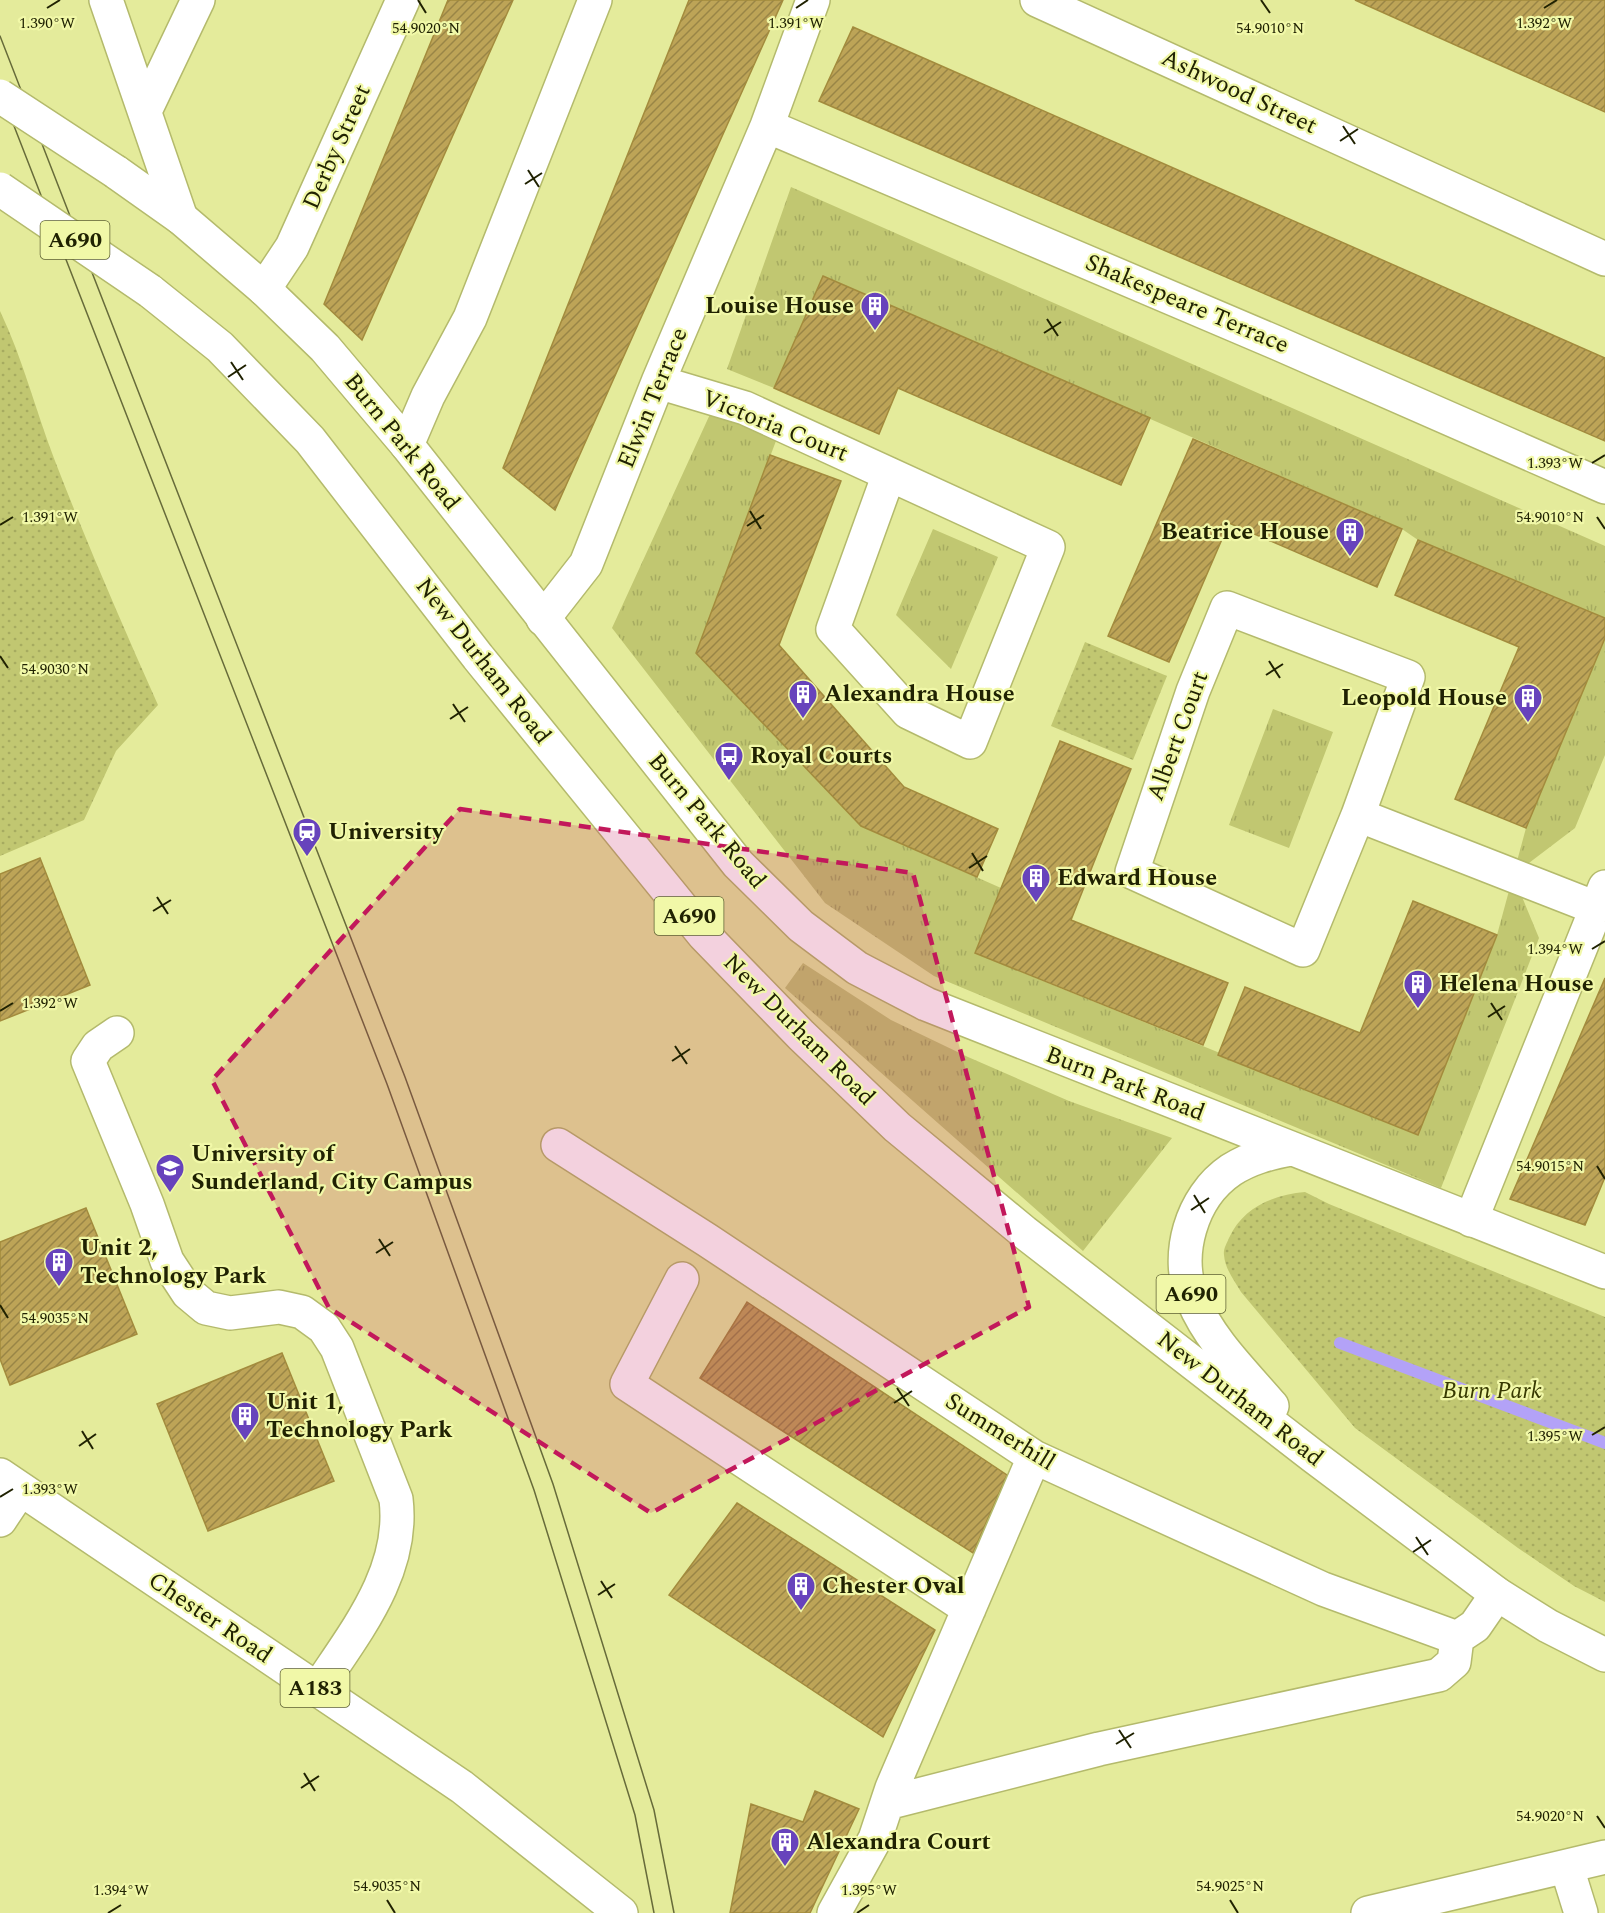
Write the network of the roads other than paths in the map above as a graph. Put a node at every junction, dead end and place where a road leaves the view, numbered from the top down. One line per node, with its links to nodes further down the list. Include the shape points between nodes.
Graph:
1 (106, 0): 8 (main road)
2 (198, 0): 8 (main road)
3 (402, 0): 13 (main road, Derby Street, via 292,247)
4 (595, 0): 15 (main road, via 470,318 428,396)
5 (813, 0): 9 (main road, Elwin Terrace)
6 (1038, 0): 12 (main road, Ashwood Street)
7 (0, 96): 11 (main road, Burn Park Road / A690, bridge)
8 (145, 111): 11 (main road)
9 (767, 126): 14 (main road, Elwin Terrace); 17 (main road, Shakespeare Terrace)
10 (0, 189): 27 (main road, New Durham Road / A690, bridge, via 150,291 220,347 310,440 478,657 704,935 801,1035 897,1127 1024,1232)
11 (181, 218): 13 (main road, Burn Park Road / A690)
12 (1605, 259)
13 (264, 289): 15 (main road, Burn Park Road / A690, via 325,348)
14 (658, 382): 16 (main road, Victoria Court, via 745,408); 18 (main road, Elwin Terrace, via 586,564)
15 (407, 446): 18 (main road, Burn Park Road / A690)
16 (889, 474): 16 (main road, Victoria Court, via 1048,548 970,742 908,712 833,629)
17 (1605, 487)
18 (543, 619): 23 (main road, Burn Park Road / A690, via 738,864 801,926 857,968 926,1004)
19 (1358, 815): 19 (main road, Albert Court, via 1408,677 1227,608 1193,691 1131,872 1303,950); 20 (main road)
20 (1601, 897): 24 (main road)
21 (117, 1033): 35 (main road, via 98,1046 87,1061 167,1261 188,1293 206,1308 230,1313 279,1306 302,1312 324,1328 337,1348 396,1500 399,1520 386,1577 374,1604)
22 (558, 1144): 28 (main road, Summerhill)
23 (1291, 1149): 24 (main road, Burn Park Road / A690); 27 (main road, A690, via 1253,1158 1230,1171 1211,1189 1189,1231 1186,1276 1192,1298 1216,1340)
24 (1471, 1220): 25 (main road, Burn Park Road / A690)
25 (1605, 1272)
26 (682, 1280): 32 (main road, via 627,1384)
27 (1313, 1456): 31 (main road, New Durham Road / A690)
28 (1034, 1457): 32 (main road); 33 (main road, Summerhill, via 1323,1590)
29 (10, 1483): 30 (main road); 35 (main road, Chester Road / A183)
30 (0, 1520)
31 (1497, 1594): 33 (main road, via 1475,1626); 34 (main road, New Durham Road / A690)
32 (969, 1609): 36 (main road)
33 (1457, 1638): 36 (main road, via 1454,1662 1439,1675 1100,1749)
34 (1605, 1655)
35 (317, 1690): 39 (main road, Chester Road / A183, via 462,1787)
36 (887, 1803): 40 (main road, via 875,1839)
37 (1592, 1862): 38 (main road); 42 (main road)
38 (1401, 1909): 41 (main road)
39 (616, 1911)
40 (834, 1913)
41 (1368, 1913)
42 (1581, 1913)

